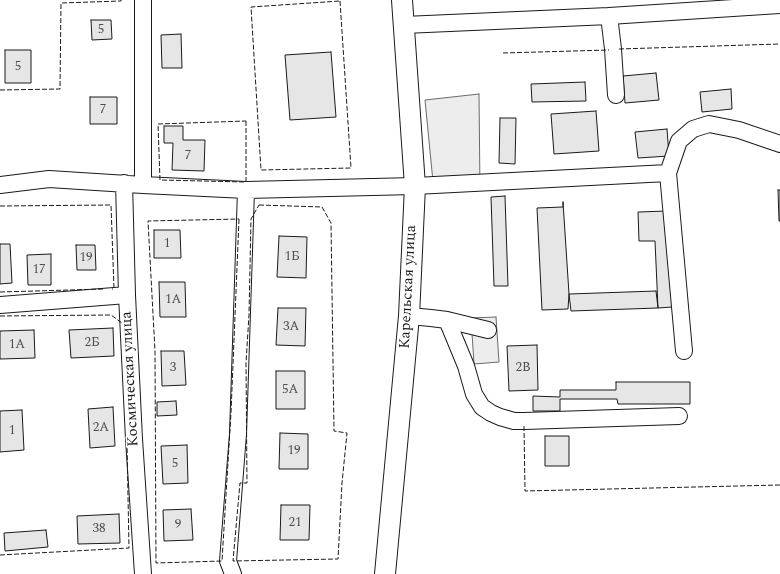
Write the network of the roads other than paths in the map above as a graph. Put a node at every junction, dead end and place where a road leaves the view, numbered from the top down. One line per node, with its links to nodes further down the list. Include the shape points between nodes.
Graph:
1 (143, 0): 11 (street)
2 (402, 0): 5 (main road, Карельская улица)
3 (780, 5): 4 (street)
4 (609, 16): 5 (street); 6 (street)
5 (404, 25): 12 (main road, Карельская улица)
6 (616, 95)
7 (780, 144): 8 (street, via 739,130 709,124 693,129 679,141)
8 (668, 173): 12 (street); 19 (street)
9 (124, 184): 10 (street, via 50,179); 11 (street); 14 (street, Космическая улица)
10 (0, 185)
11 (143, 185): 13 (street)
12 (415, 186): 13 (street); 16 (main road, Карельская улица)
13 (246, 190): 22 (street, via 238,434 228,561)
14 (127, 295): 15 (street); 21 (street, Космическая улица)
15 (0, 305)
16 (409, 316): 17 (street); 23 (main road, Карельская улица)
17 (447, 320): 18 (street); 20 (street, via 466,366 474,394 482,407 500,417 524,421)
18 (488, 330)
19 (684, 351)
20 (679, 416)
21 (143, 574)
22 (232, 574)
23 (385, 574)

